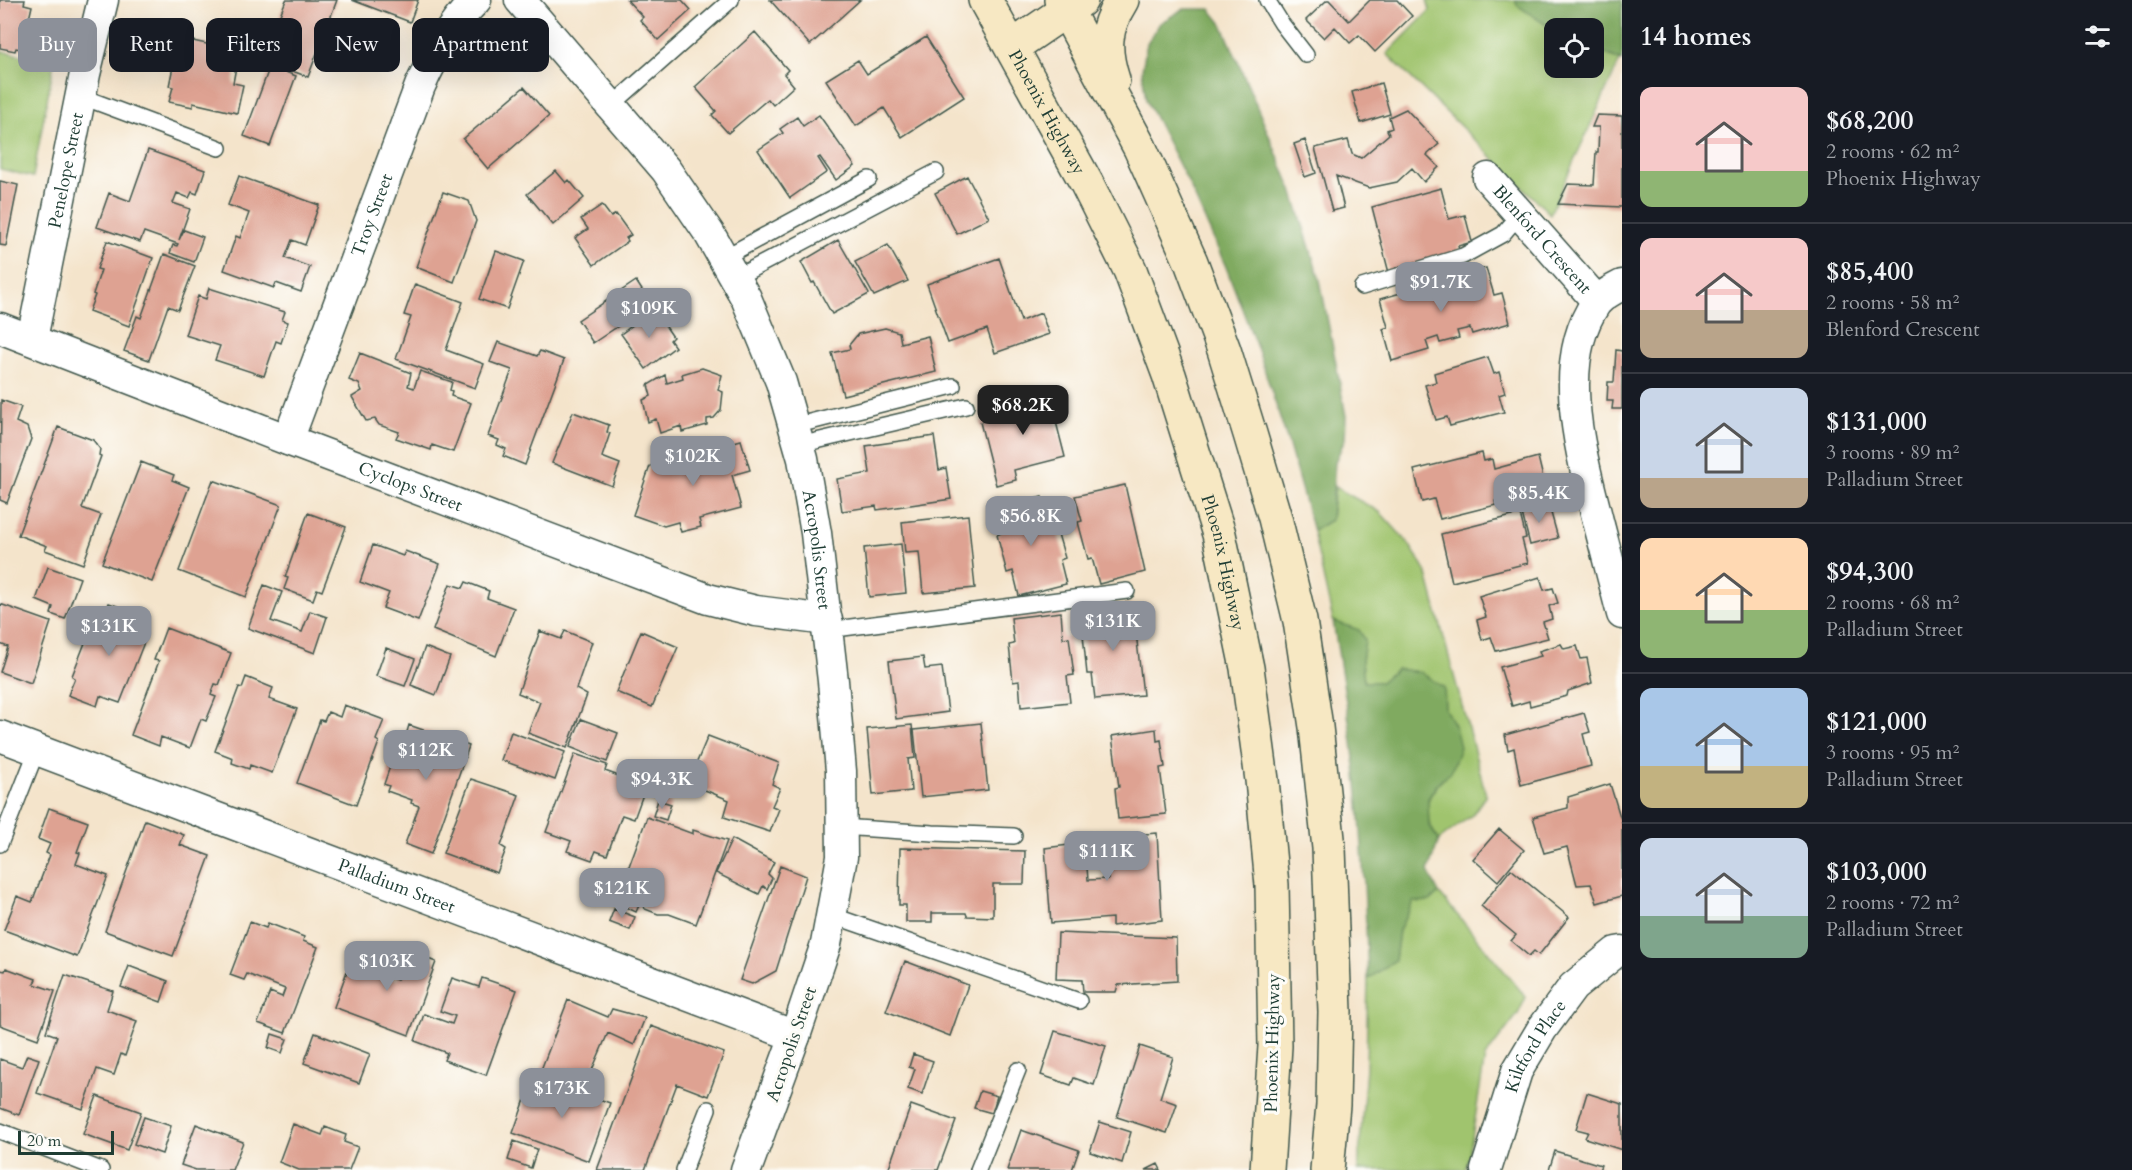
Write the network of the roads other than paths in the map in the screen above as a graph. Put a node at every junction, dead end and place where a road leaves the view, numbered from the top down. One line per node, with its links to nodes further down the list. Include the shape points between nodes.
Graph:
1 (103, 0): 11 (street, Penelope Street)
2 (476, 0): 28 (street, Troy Street, via 433,57 420,86)
3 (520, 0): 12 (street, Acropolis Street)
4 (730, 0): 12 (lane)
5 (1122, 0): 13 (main road, via 1106,37 1106,59)
6 (1267, 0): 10 (lane)
7 (990, 2): 9 (main road, Phoenix Highway)
8 (1069, 3): 9 (main road); 13 (main road)
9 (1012, 47): 48 (main road, Phoenix Highway, via 1130,270 1169,375 1219,534 1247,668 1272,885 1275,1046)
10 (1306, 56)
11 (80, 96): 14 (lane); 24 (street, Penelope Street)
12 (611, 106): 19 (street, Acropolis Street, via 666,170)
13 (1129, 127): 49 (main road, via 1191,262 1224,350 1275,518 1300,621 1329,848 1335,1012)
14 (219, 148)
15 (936, 172): 19 (lane)
16 (1488, 178): 18 (street, Blenford Crescent)
17 (869, 179): 19 (lane)
18 (1520, 214): 21 (lane, via 1503,234 1464,256); 22 (street, Blenford Crescent)
19 (729, 268): 27 (street, Acropolis Street, via 781,381)
20 (1622, 285): 22 (street, Blenford Crescent)
21 (1362, 287)
22 (1597, 301): 30 (street, Blenford Crescent, via 1576,357 1575,408 1581,454)
23 (0, 328): 24 (street, Cyclops Street)
24 (32, 339): 28 (street, Cyclops Street)
25 (953, 386): 27 (lane)
26 (966, 405): 27 (lane)
27 (796, 435): 31 (street, Acropolis Street, via 816,533)
28 (288, 440): 31 (street, Cyclops Street, via 708,599)
29 (1128, 591): 31 (lane)
30 (1621, 606)
31 (827, 625): 34 (street, Acropolis Street, via 841,771)
32 (0, 736): 33 (street, Palladium Street)
33 (37, 750): 36 (lane); 40 (street, Palladium Street)
34 (841, 827): 35 (lane); 37 (street, Acropolis Street, via 842,857)
35 (1014, 836)
36 (0, 844)
37 (831, 915): 39 (lane); 40 (street, Acropolis Street, via 826,944)
38 (1622, 951): 50 (street, Kiltford Place, via 1573,987 1542,1029 1517,1071)
39 (1079, 1001)
40 (795, 1036): 46 (street, Acropolis Street)
41 (1018, 1070): 47 (lane)
42 (708, 1109): 45 (lane)
43 (0, 1131): 44 (lane)
44 (101, 1170)
45 (684, 1170)
46 (746, 1170)
47 (978, 1170)
48 (1267, 1170)
49 (1327, 1170)
50 (1486, 1170)

